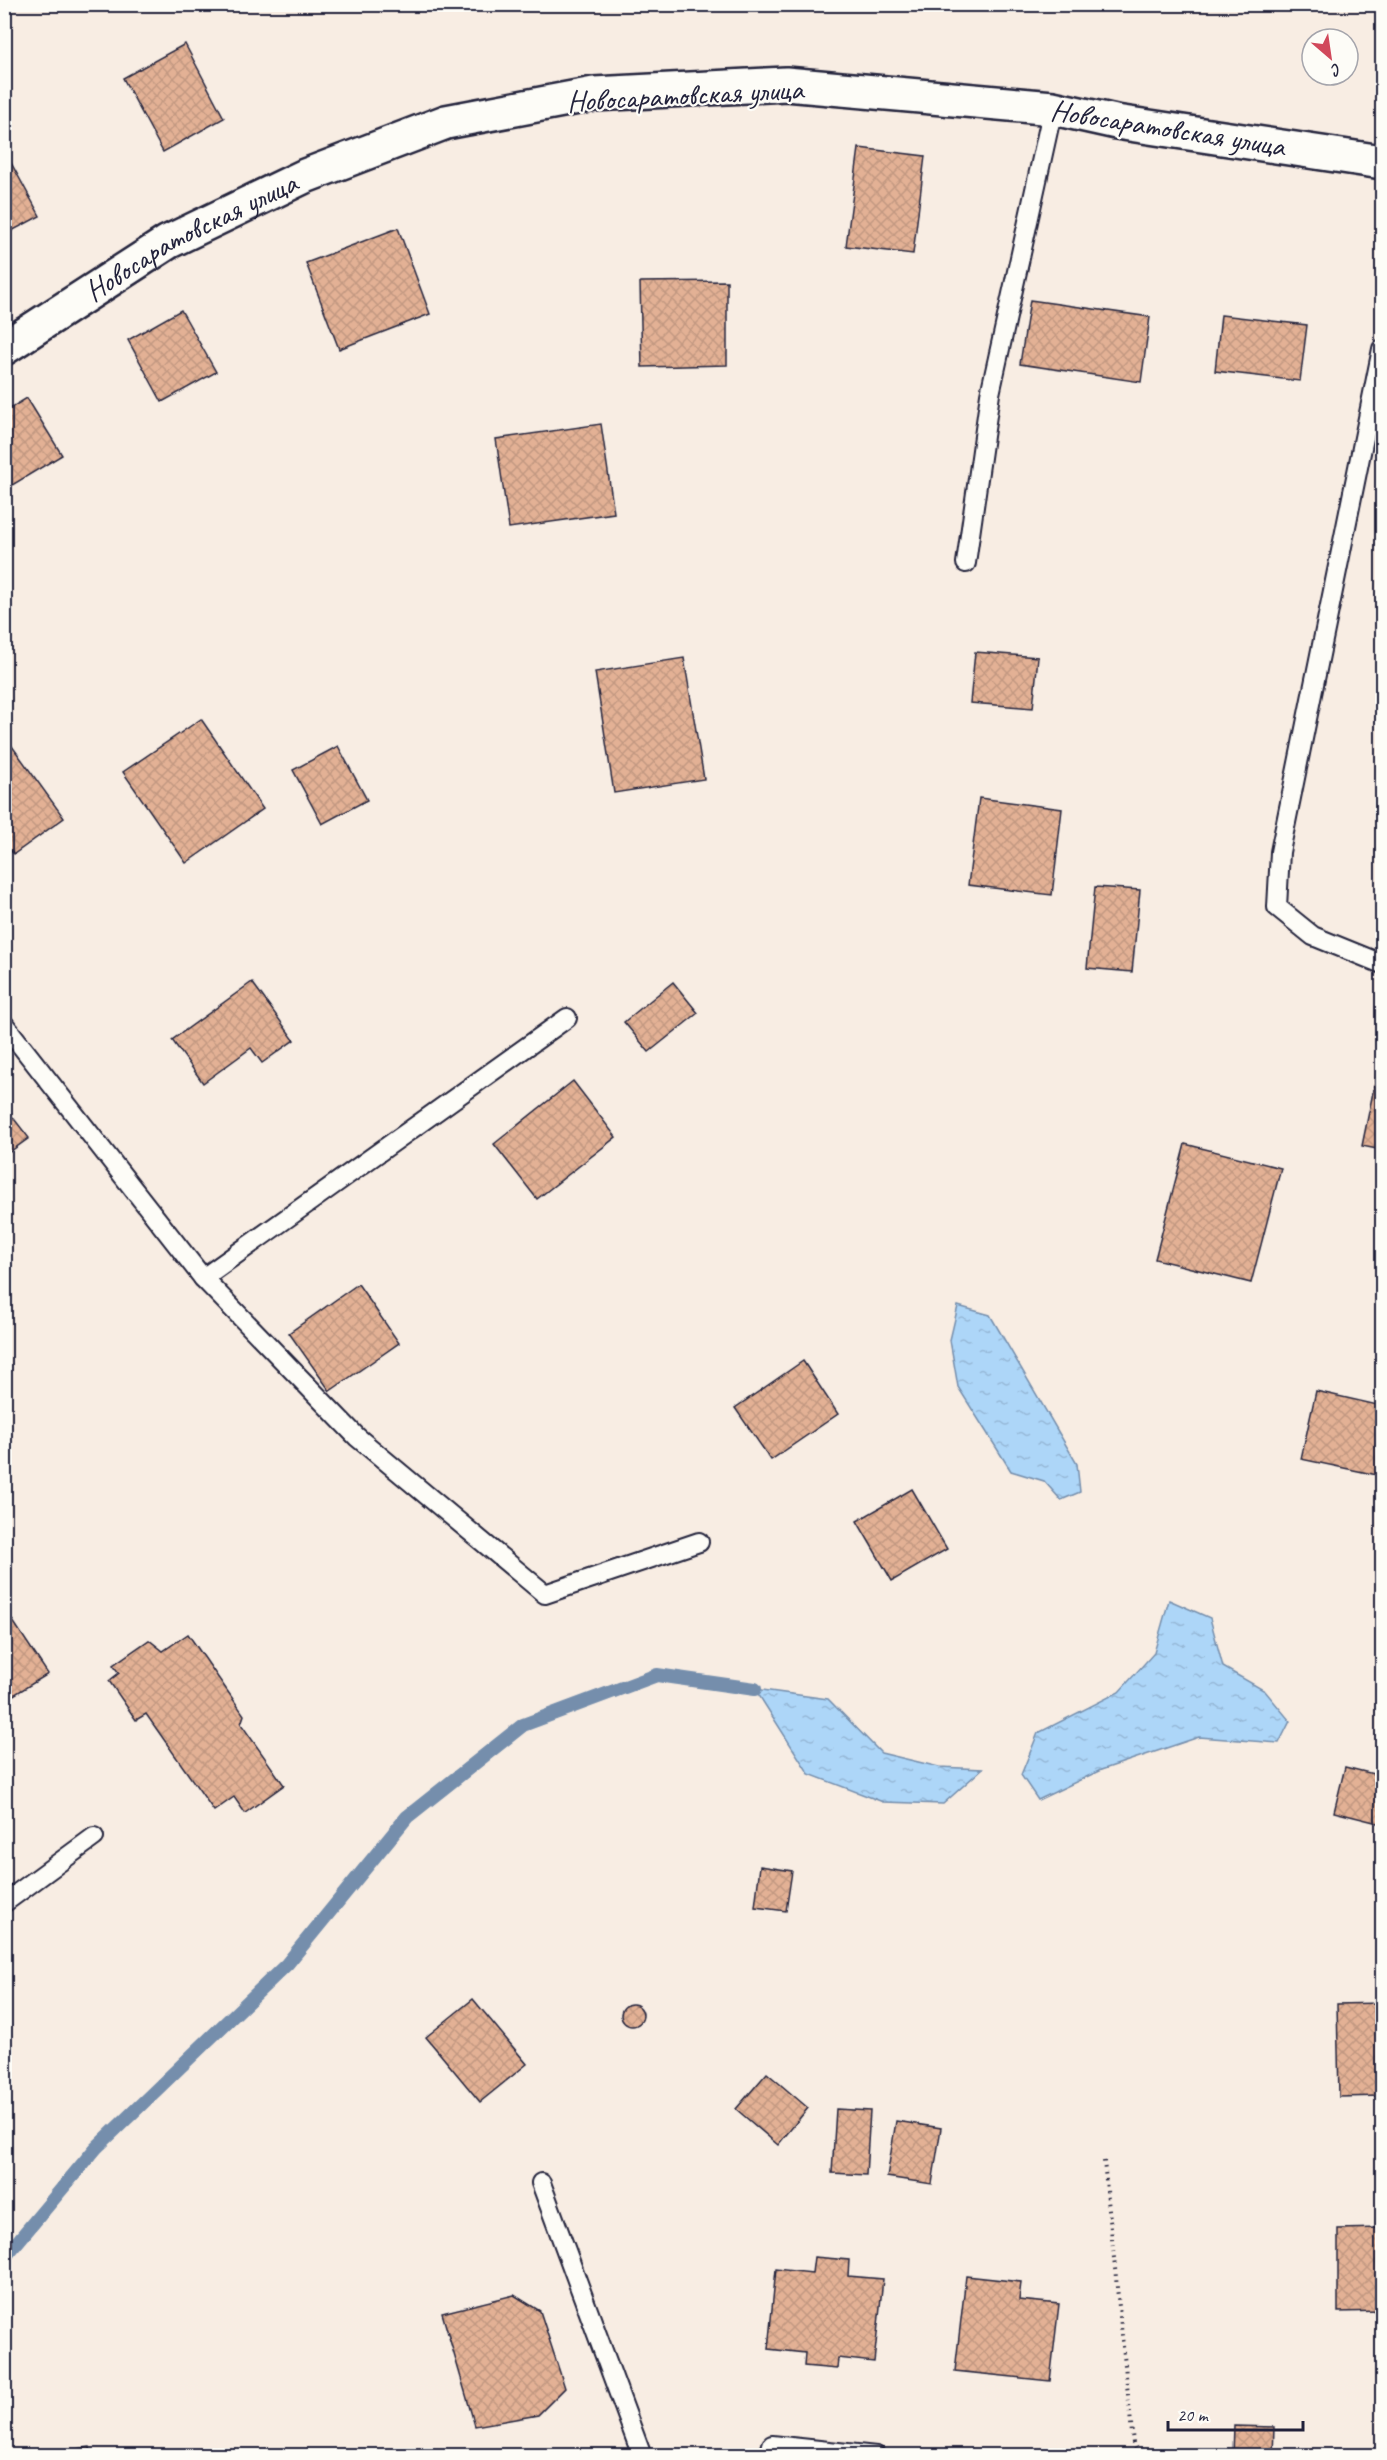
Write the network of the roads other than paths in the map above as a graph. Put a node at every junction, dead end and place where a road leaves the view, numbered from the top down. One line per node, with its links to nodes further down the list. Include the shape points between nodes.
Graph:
1 (1053, 108): 2 (street, Новосаратовская улица, via 1116,122); 3 (street, Новосаратовская улица, via 786,84 594,94 446,122 305,176 168,242); 5 (lane, via 990,394)
2 (1383, 162)
3 (4, 348)
4 (1383, 349): 6 (lane, via 1280,852 1277,908 1313,936)
5 (966, 562)
6 (1383, 964)
7 (567, 1018): 9 (lane)
8 (4, 1024): 9 (lane)
9 (203, 1278): 10 (lane, via 357,1437 545,1594)
10 (699, 1542)
11 (94, 1837): 12 (lane)
12 (4, 1903)
13 (541, 2183): 14 (lane)
14 (642, 2456)
15 (769, 2456): 16 (lane, via 772,2445)
16 (876, 2456)

